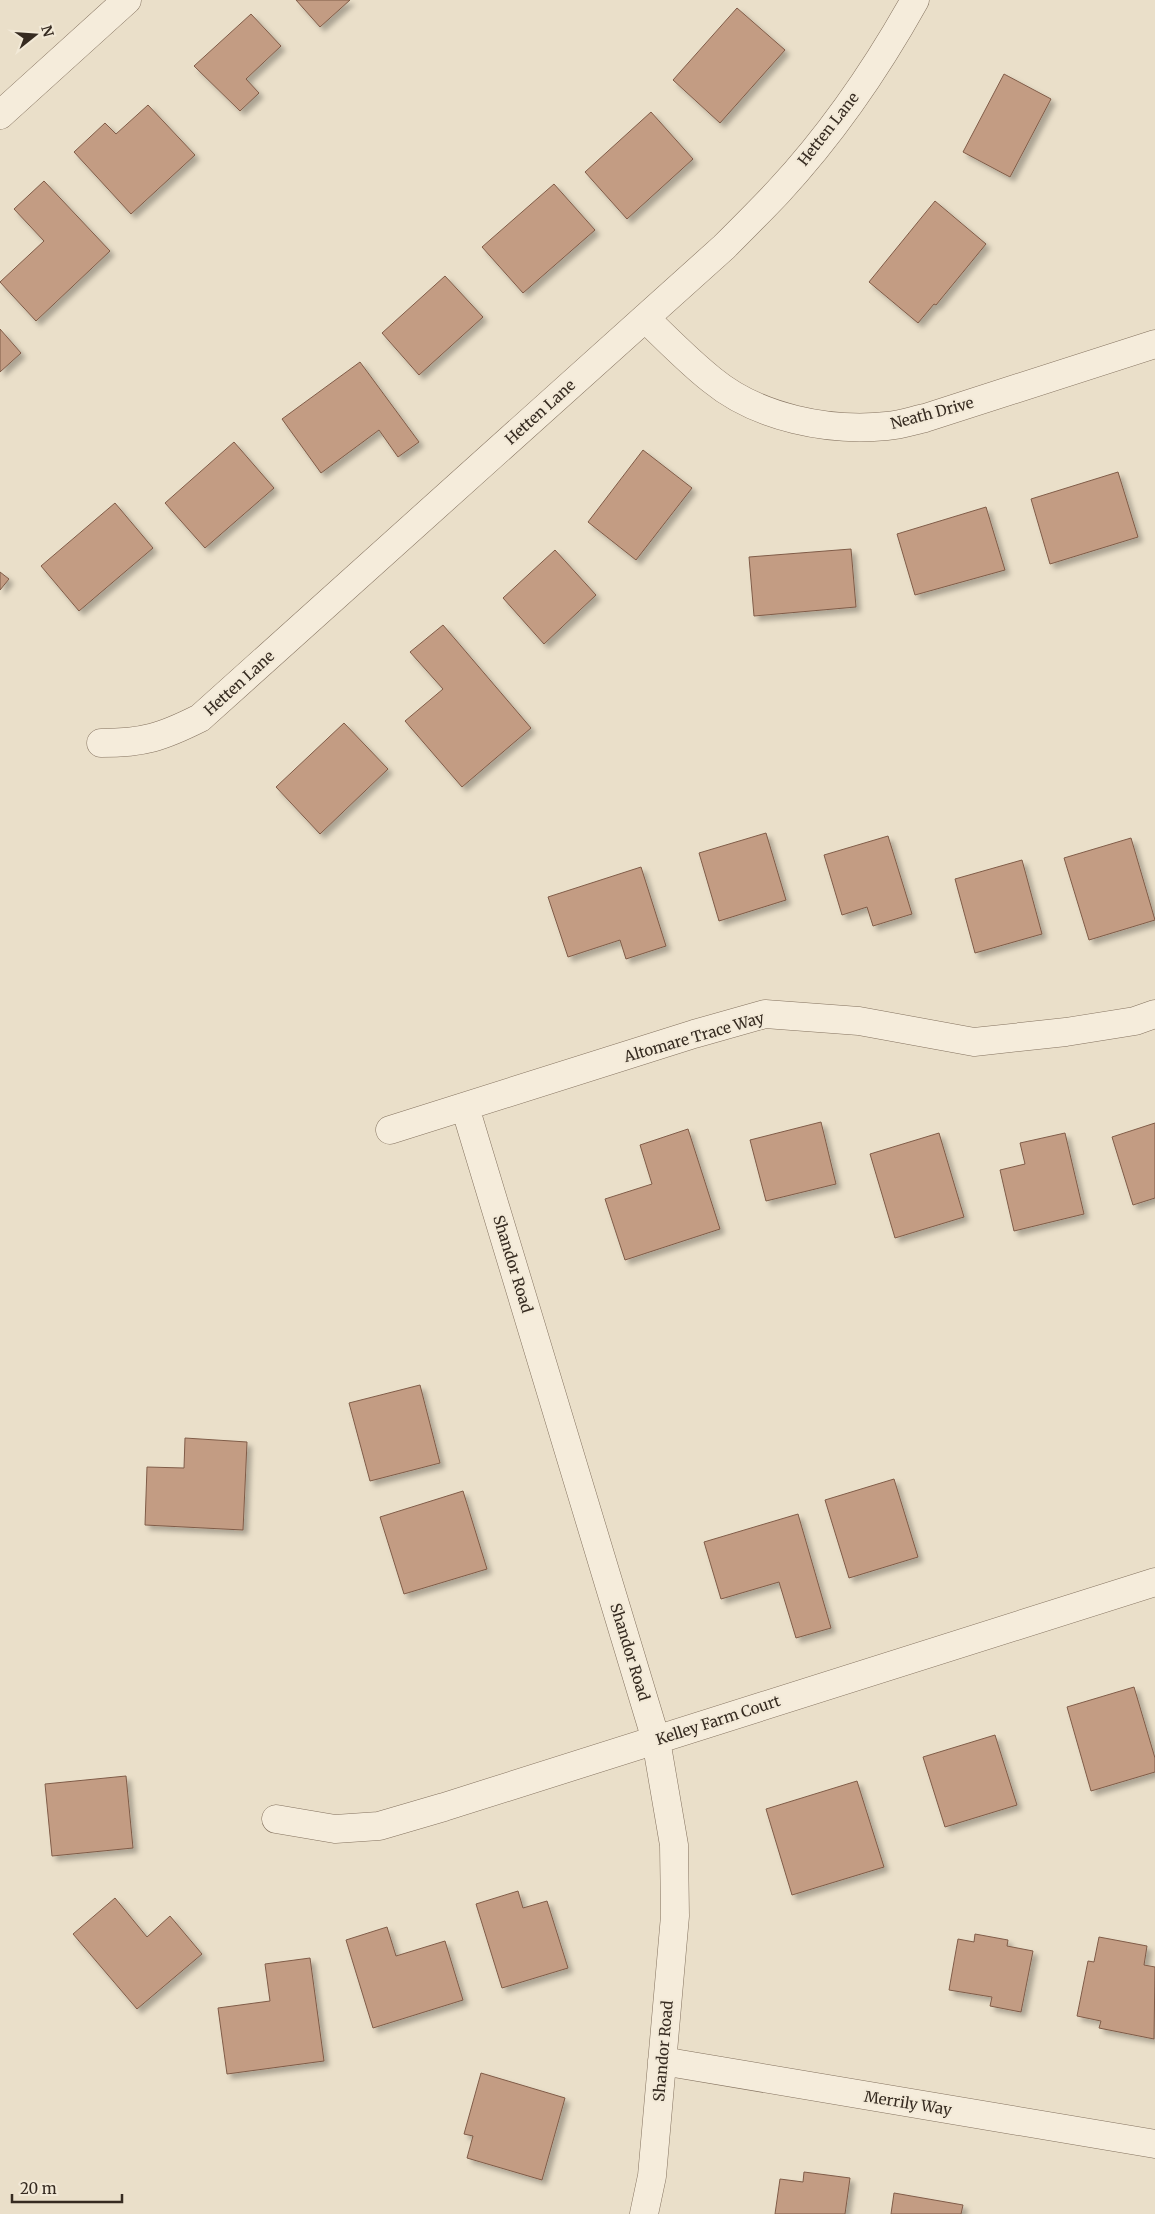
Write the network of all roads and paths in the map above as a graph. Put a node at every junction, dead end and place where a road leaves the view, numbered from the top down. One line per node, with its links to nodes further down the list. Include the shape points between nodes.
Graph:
1 (127, 0): 3 (street)
2 (915, 0): 4 (street, Hetten Lane, via 894,38 840,117 778,192 724,247)
3 (0, 115)
4 (645, 318): 5 (street, Neath Drive, via 713,381 753,405 796,421 842,428 888,426 925,418); 6 (street, Hetten Lane, via 200,718 167,735 131,743)
5 (1155, 344)
6 (101, 743)
7 (1155, 1014): 8 (street, Altomare Trace Way, via 1135,1021 1066,1032 974,1042 859,1021 765,1014)
8 (466, 1107): 9 (street, Altomare Trace Way); 11 (street, Shandor Road)
9 (390, 1130)
10 (1155, 1582): 11 (street, Kelley Farm Court)
11 (656, 1740): 12 (street, Kelley Farm Court, via 379,1826 335,1829); 13 (street, Shandor Road, via 674,1845 675,1916)
12 (276, 1819)
13 (662, 2062): 14 (street, Merrily Way); 15 (street, Shandor Road, via 652,2176)
14 (1155, 2144)
15 (644, 2214)

